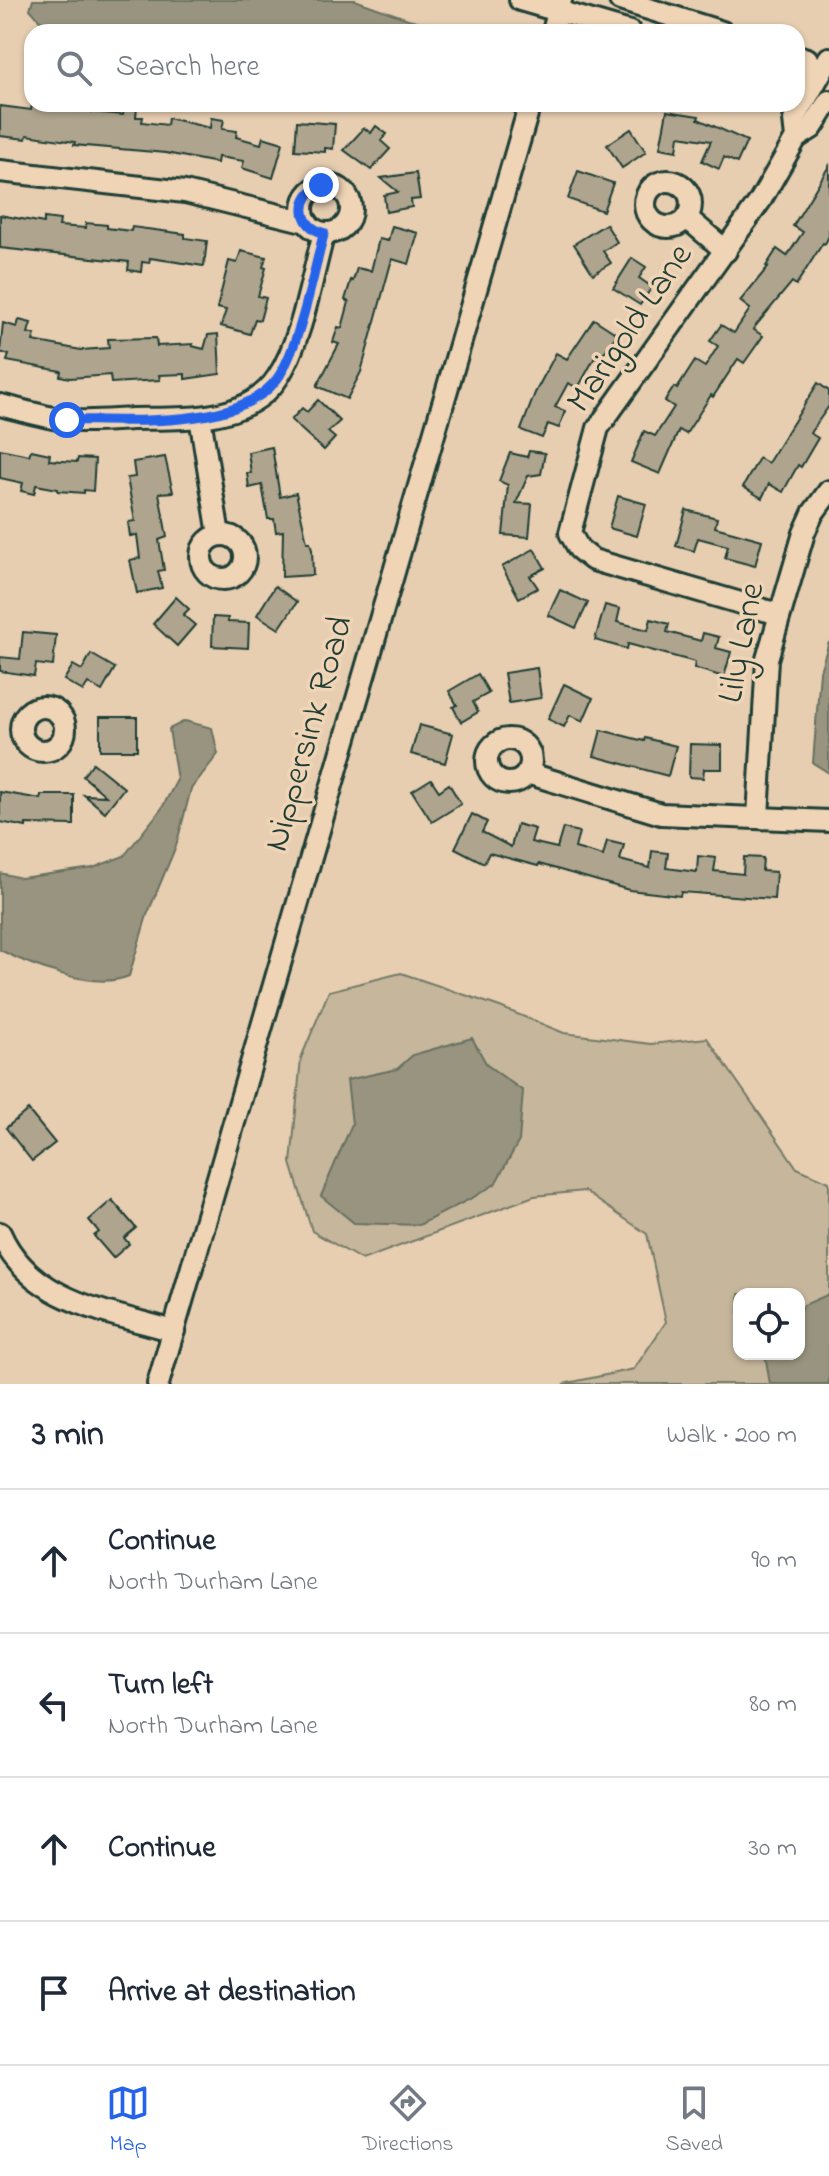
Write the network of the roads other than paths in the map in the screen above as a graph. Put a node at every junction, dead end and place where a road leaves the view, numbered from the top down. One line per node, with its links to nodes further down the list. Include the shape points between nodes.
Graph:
1 (520, 0): 3 (street)
2 (620, 0): 5 (street)
3 (560, 6): 4 (street)
4 (608, 24)
5 (696, 24)
6 (829, 58): 7 (street, Marigold Lane)
7 (810, 73)
8 (829, 101): 11 (street, via 812,128)
9 (528, 112): 24 (street, Nippersink Road)
10 (797, 112): 11 (street, Marigold Lane)
11 (796, 138): 14 (street, Marigold Lane)
12 (0, 171): 16 (street, via 185,192 315,228 294,343 277,379 247,404)
13 (687, 218): 14 (street)
14 (726, 251): 19 (street, Marigold Lane, via 598,428 570,533 593,560)
15 (0, 405): 16 (street, via 67,420)
16 (200, 417): 18 (street)
17 (829, 491): 19 (street, Lily Lane, via 804,533)
18 (219, 535)
19 (778, 614): 21 (street, Lily Lane, via 764,685)
20 (527, 773): 21 (street, via 661,814)
21 (758, 817): 22 (street)
22 (829, 821)
23 (0, 1233): 24 (street, via 20,1266 67,1299)
24 (174, 1331): 25 (street, Nippersink Road)
25 (158, 1384)

